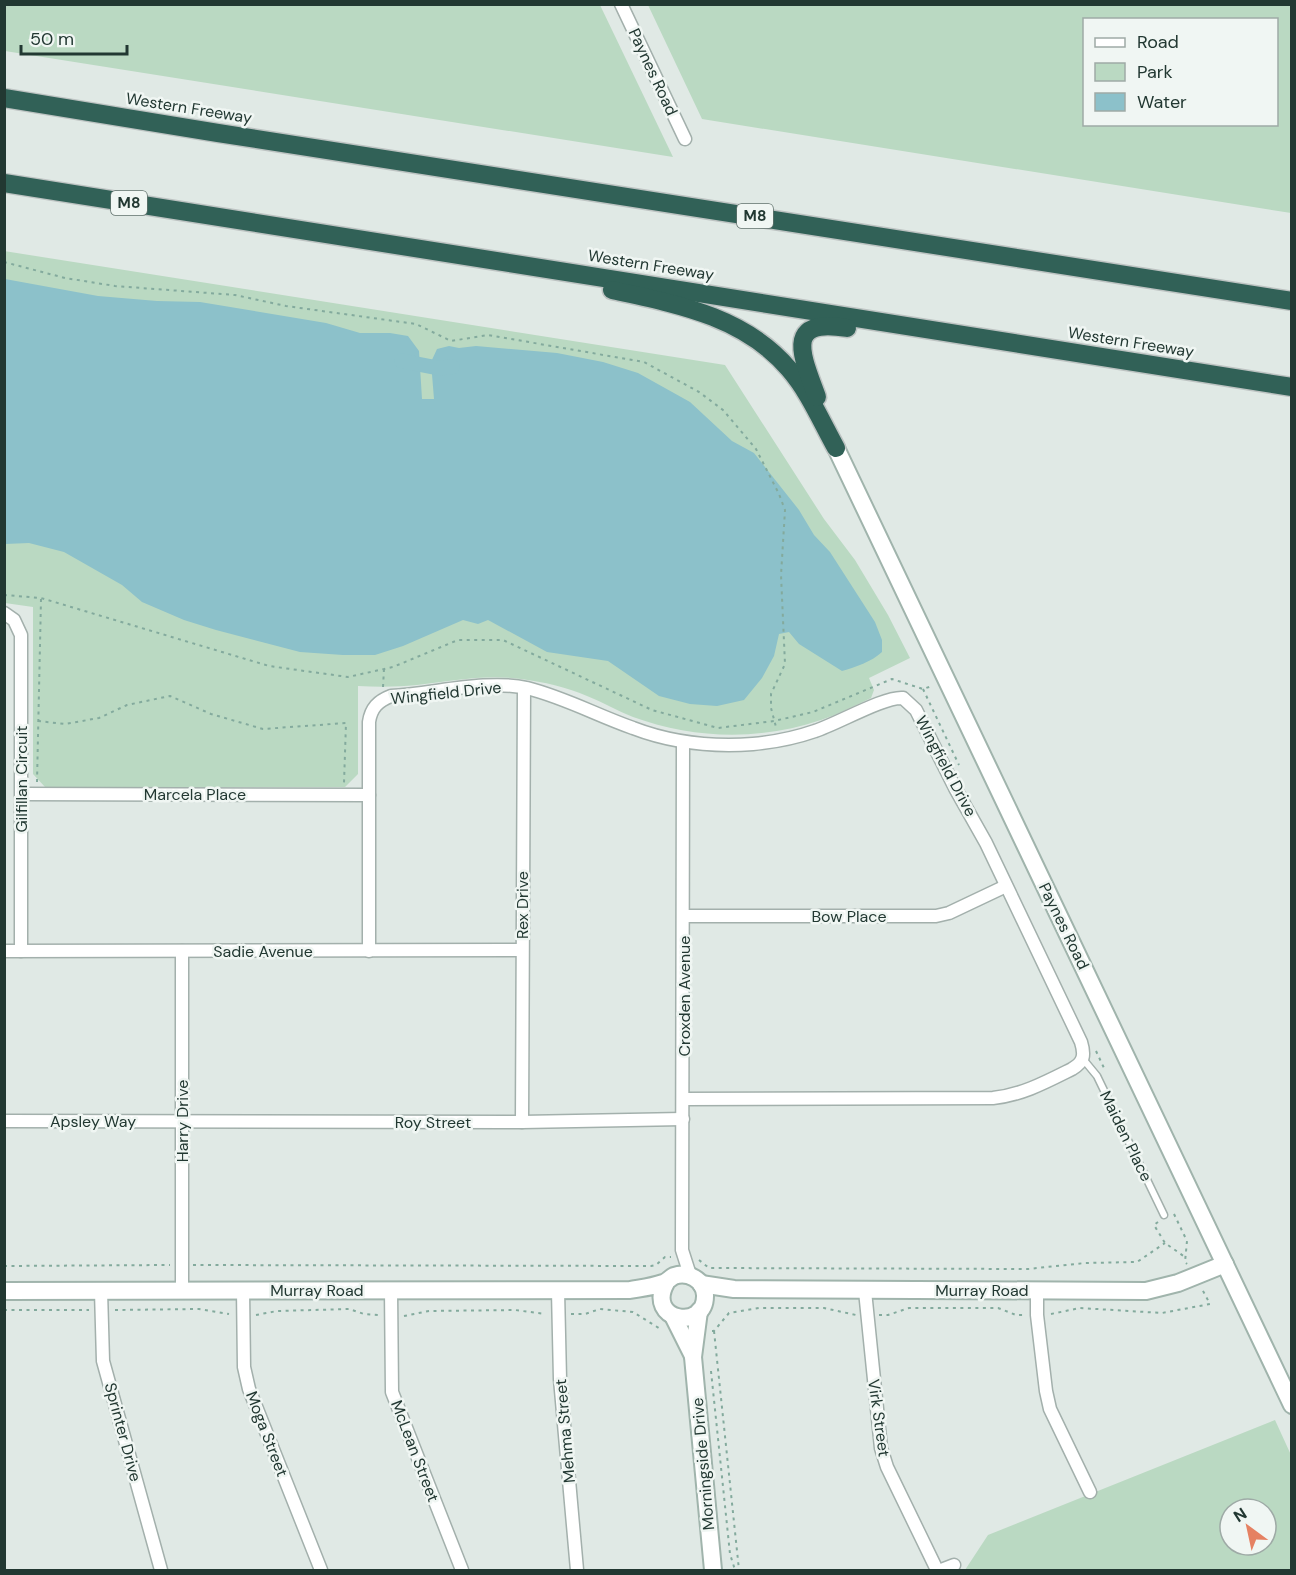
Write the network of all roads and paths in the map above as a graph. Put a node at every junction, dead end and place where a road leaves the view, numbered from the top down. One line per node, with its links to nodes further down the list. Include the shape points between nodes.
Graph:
1 (621, 4): 3 (street, Paynes Road)
2 (4, 98): 7 (highway, Western Freeway / M8)
3 (685, 139)
4 (4, 183): 5 (highway, Western Freeway / M8)
5 (412, 247): 8 (highway, Western Freeway / M8); 10 (highway, via 630,294 716,317 757,340 789,369)
6 (4, 262): 17 (path, via 115,286 235,295 416,324 451,341 488,335 644,362 699,392 723,410 756,449 785,510 781,575 785,664 771,694)
7 (1292, 301)
8 (1105, 357): 9 (highway, Western Freeway / M8); 10 (highway, via 928,341 833,326 814,328 803,337 802,354)
9 (1292, 387)
10 (836, 448): 14 (street, Paynes Road)
11 (4, 596): 12 (path)
12 (40, 598): 16 (path); 17 (path, via 269,666 348,677 393,667 458,640 503,640 652,710 718,728)
13 (4, 613): 20 (street, Gilfillan Circuit, via 14,620 21,635)
14 (946, 682): 17 (path, via 923,689 892,679 813,712); 41 (street, Paynes Road)
15 (524, 688): 19 (street, Wingfield Drive, via 584,707 632,728); 23 (street, Wingfield Drive, via 481,687 381,700 370,714); 26 (street, Rex Drive)
16 (38, 721): 21 (path); 22 (path, via 65,724 99,718 127,705 170,696 211,714 263,729 346,723)
17 (774, 721): 18 (path)
18 (781, 740): 19 (street, Wingfield Drive, via 720,745); 24 (street, Wingfield Drive, via 815,731 888,699 897,697 910,702)
19 (683, 742): 25 (street, Croxden Avenue)
20 (21, 794): 21 (street, Marcela Place); 28 (street, Gilfillan Circuit)
21 (37, 794): 22 (street, Marcela Place)
22 (344, 795): 23 (street, Marcela Place)
23 (369, 795): 30 (street, Wingfield Drive)
24 (1006, 886): 25 (street, Bow Place, via 949,914 936,916); 31 (street, Wingfield Drive, via 1081,1042)
25 (684, 916): 32 (street, Croxden Avenue)
26 (522, 950): 30 (street, Sadie Avenue); 36 (street, Rex Drive)
27 (4, 951): 28 (street, Sadie Avenue)
28 (21, 951): 29 (street, Sadie Avenue)
29 (182, 951): 30 (street, Sadie Avenue); 35 (street, Harry Drive)
30 (369, 951)
31 (1083, 1059): 32 (street, via 1072,1069 1025,1092 1002,1097); 37 (lane, Maiden Place, via 1097,1076)
32 (684, 1099): 33 (street, Croxden Avenue)
33 (683, 1119): 36 (street, Roy Street); 39 (street, Croxden Avenue)
34 (4, 1121): 35 (street, Apsley Way)
35 (182, 1121): 36 (street, Roy Street); 42 (street, Harry Drive)
36 (522, 1122)
37 (1164, 1215): 38 (path, via 1154,1225)
38 (1165, 1243): 39 (path, via 1137,1262 1028,1269 709,1268 697,1257); 40 (path)
39 (682, 1255): 42 (path, via 665,1257 651,1266); 44 (street, Croxden Avenue); 45 (street, Croxden Avenue)
40 (1185, 1257)
41 (1225, 1264): 50 (street, Murray Road, via 1146,1291); 69 (street, Paynes Road)
42 (182, 1265): 43 (path); 53 (street, Harry Drive)
43 (4, 1266)
44 (696, 1279): 45 (street, via 677,1275); 49 (street, Murray Road); 57 (street, via 704,1290)
45 (668, 1280): 48 (street, Murray Road); 60 (street, via 661,1296)
46 (243, 1290): 47 (street, Murray Road); 53 (street, Murray Road); 61 (street, Moga Street)
47 (391, 1290): 54 (street, Murray Road); 65 (street, McLean Street)
48 (630, 1290): 54 (street, Murray Road); 60 (street, Murray Road)
49 (735, 1290): 55 (street, Murray Road); 57 (street, Murray Road)
50 (1037, 1290): 55 (street, Murray Road); 64 (street)
51 (4, 1291): 52 (street, Murray Road)
52 (101, 1291): 53 (street, Murray Road); 59 (street, Sprinter Drive)
53 (182, 1291)
54 (558, 1291): 62 (street, Mehma Street)
55 (865, 1291): 63 (street, Virk Street)
56 (1210, 1304): 64 (path, via 1162,1312 1080,1308)
57 (701, 1307): 60 (street, via 682,1318); 67 (street)
58 (4, 1310): 59 (path)
59 (102, 1310): 61 (path, via 200,1309); 72 (street, Sprinter Drive, via 103,1361)
60 (668, 1310): 67 (street, Morningside Drive)
61 (243, 1314): 65 (path, via 349,1309); 73 (street, Moga Street, via 244,1367 249,1389)
62 (559, 1314): 65 (path, via 429,1311); 67 (path, via 585,1314 600,1309 633,1312 667,1336); 75 (street, Mehma Street, via 560,1379)
63 (867, 1315): 64 (path, via 888,1315 909,1308 998,1308 1016,1315); 66 (path, via 824,1308 759,1308 729,1313); 78 (street, Virk Street, via 880,1448)
64 (1037, 1315): 70 (street, via 1050,1409)
65 (392, 1316): 74 (street, McLean Street, via 392,1392)
66 (714, 1330): 67 (path); 77 (path)
67 (690, 1334): 76 (street, Morningside Drive)
68 (711, 1366): 77 (path, via 730,1554)
69 (1292, 1405)
70 (1090, 1492)
71 (954, 1565): 78 (street)
72 (161, 1570)
73 (321, 1570)
74 (462, 1570)
75 (577, 1570)
76 (713, 1570)
77 (737, 1570)
78 (939, 1570)

